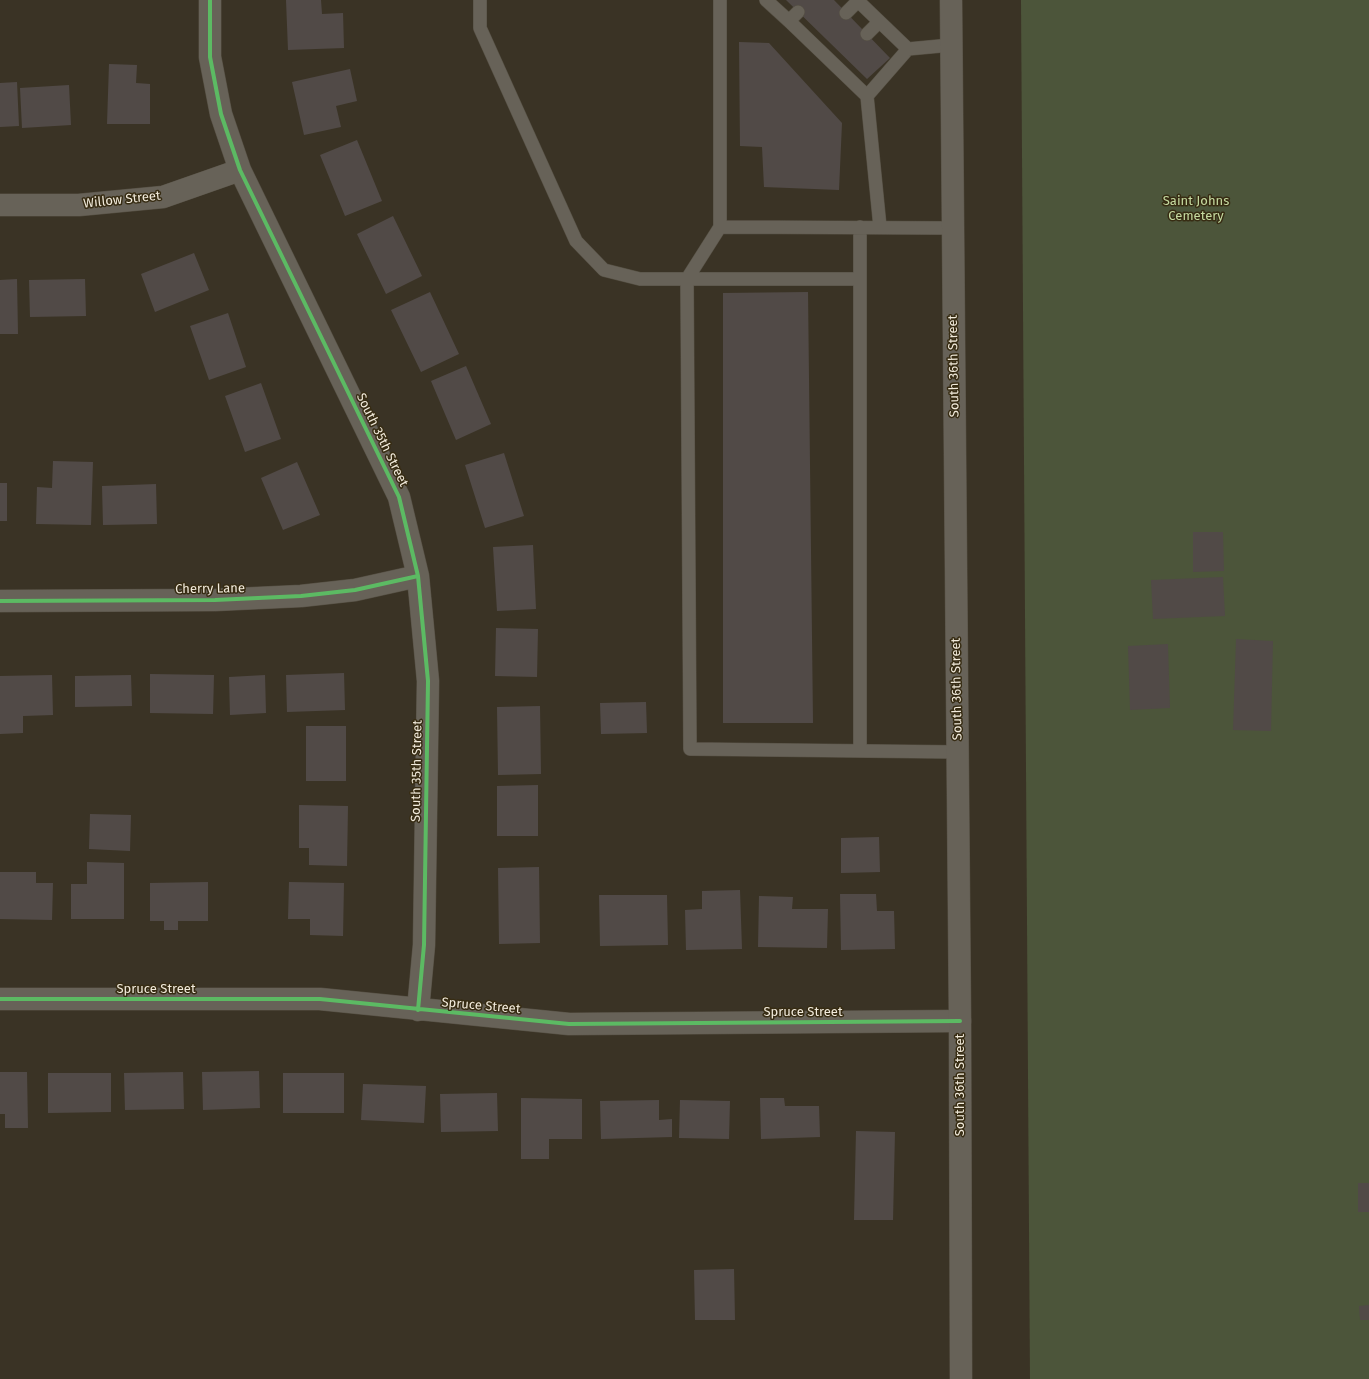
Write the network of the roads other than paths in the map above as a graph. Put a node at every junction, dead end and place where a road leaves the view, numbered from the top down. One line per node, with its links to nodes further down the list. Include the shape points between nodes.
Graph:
1 (210, 0): 13 (street, South 35th Street, via 210,57 221,114)
2 (480, 0): 19 (lane, via 480,28 576,241 604,270 640,279)
3 (720, 0): 15 (lane)
4 (766, 0): 12 (lane, via 794,16 840,61)
5 (950, 0): 10 (street, South 36th Street)
6 (857, 1): 7 (lane); 8 (lane)
7 (846, 13)
8 (879, 22): 9 (lane); 11 (lane)
9 (867, 34)
10 (950, 45): 11 (lane); 18 (street, South 36th Street)
11 (908, 50): 12 (lane)
12 (867, 96): 17 (lane)
13 (240, 170): 14 (street, Willow Street, via 163,197 79,205); 21 (street, South 35th Street, via 399,497)
14 (0, 205)
15 (720, 227): 16 (lane); 19 (lane)
16 (860, 227): 17 (lane); 20 (lane)
17 (880, 227): 18 (lane)
18 (952, 228): 24 (street, South 36th Street)
19 (687, 279): 20 (lane); 23 (lane, via 690,749)
20 (859, 279): 23 (lane)
21 (418, 576): 22 (street, Cherry Lane, via 355,590 301,596 215,600); 26 (street, South 35th Street, via 428,681 424,945)
22 (0, 600)
23 (860, 751): 24 (lane)
24 (958, 752): 27 (street, South 36th Street)
25 (0, 999): 26 (street, Spruce Street, via 320,999)
26 (418, 1010): 27 (street, Spruce Street, via 569,1024)
27 (960, 1021): 28 (street, South 36th Street)
28 (961, 1379)

